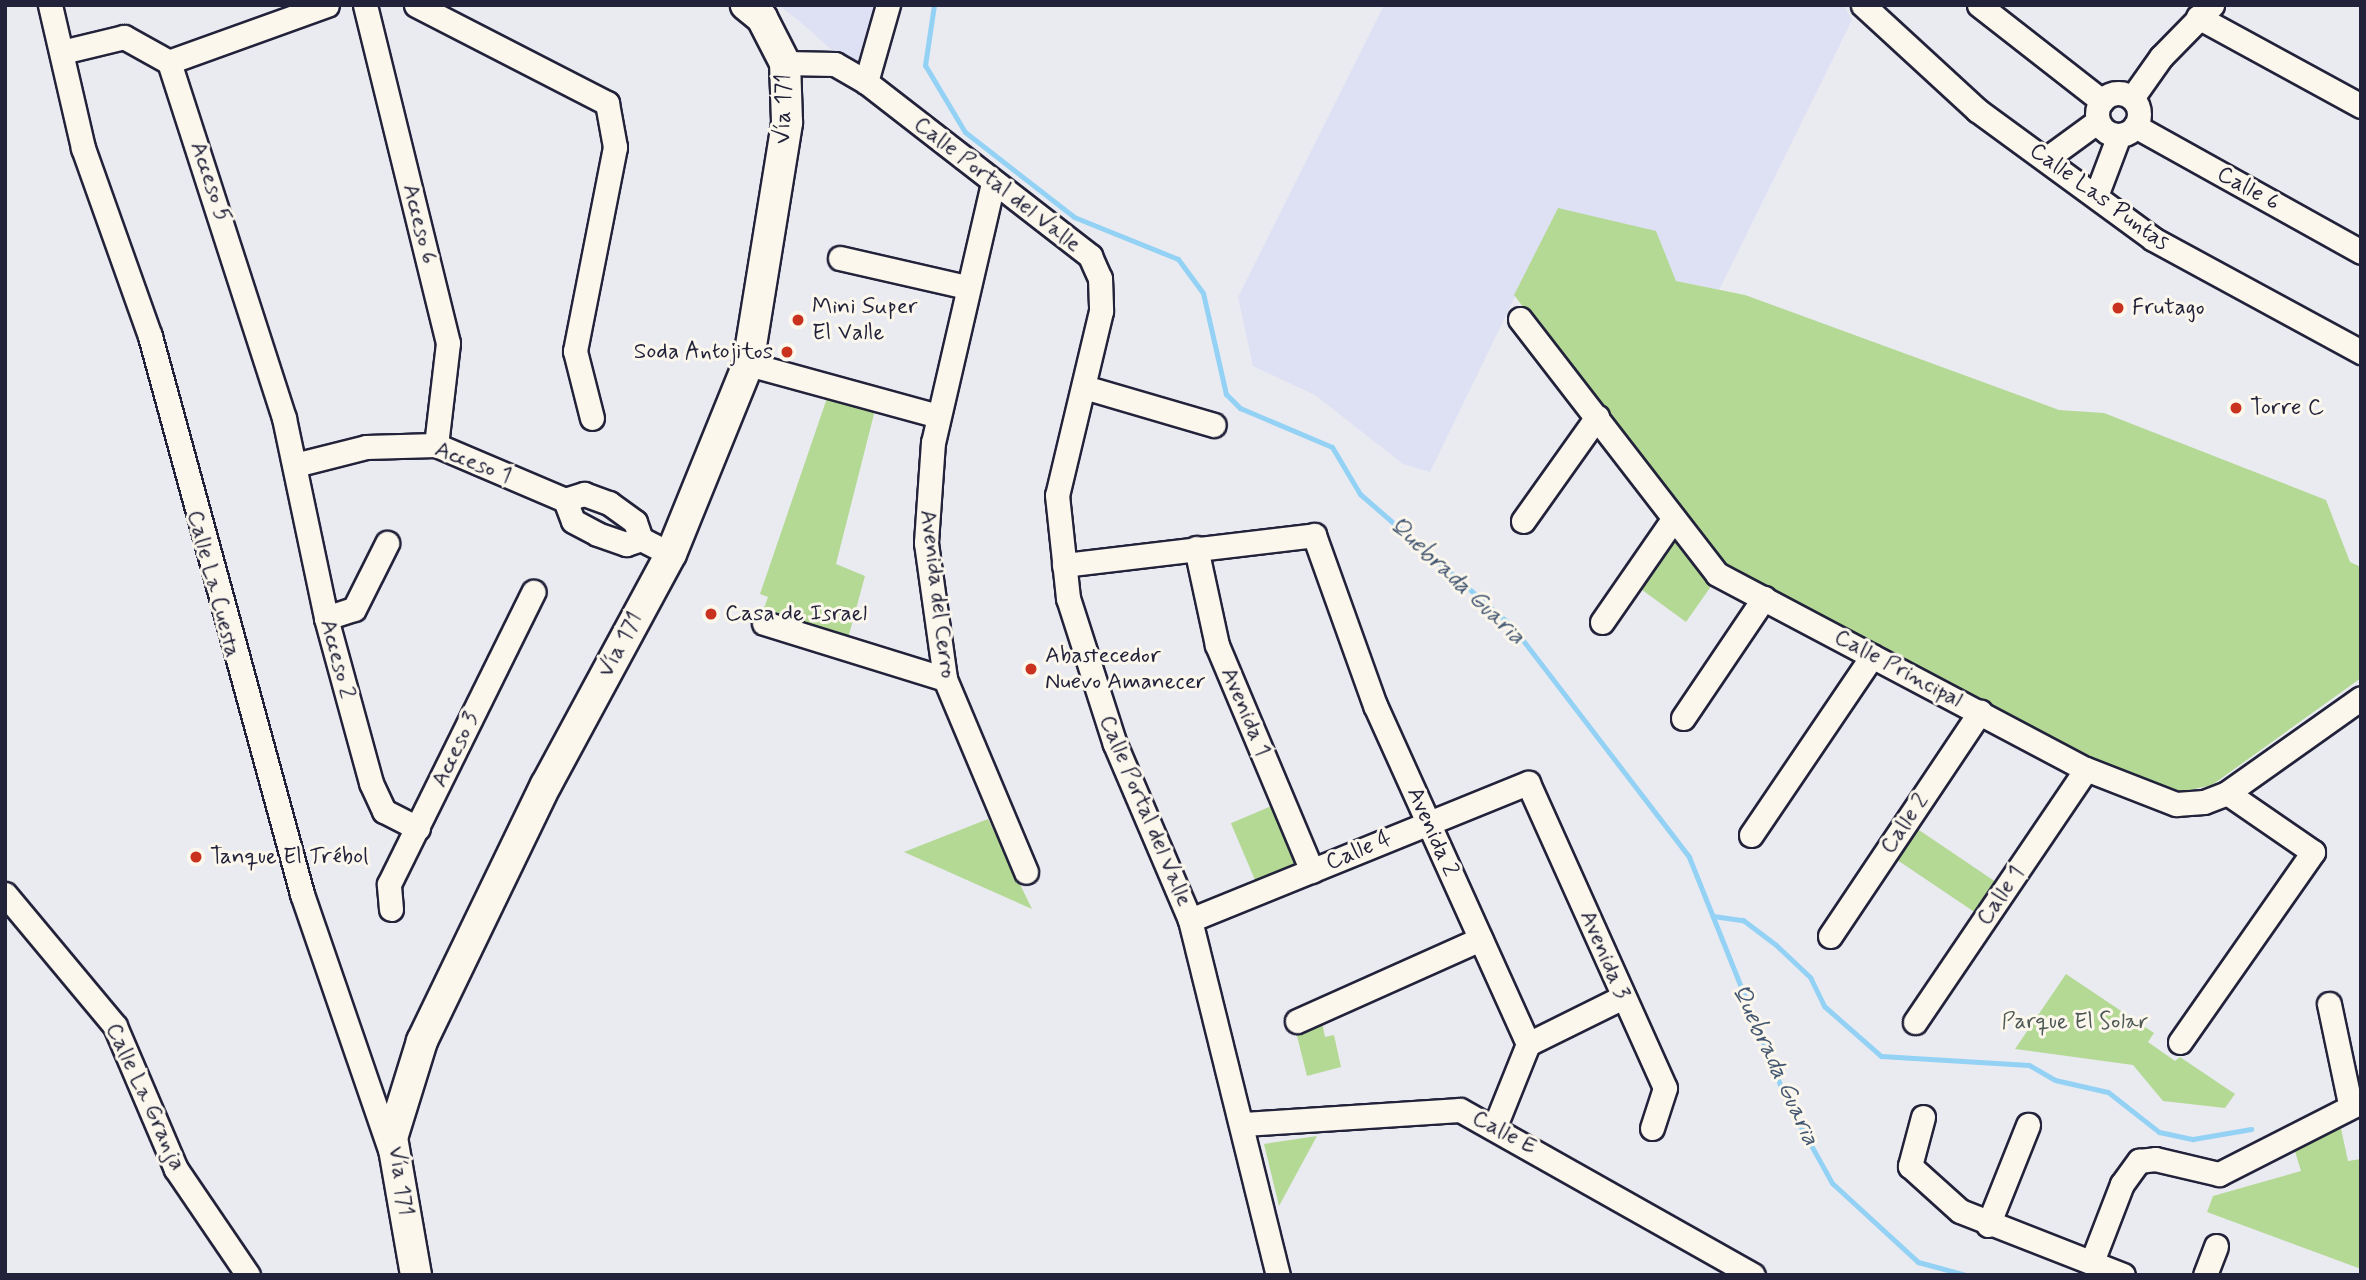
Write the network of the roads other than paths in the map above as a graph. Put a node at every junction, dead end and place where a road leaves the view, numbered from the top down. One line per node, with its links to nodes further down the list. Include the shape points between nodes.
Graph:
1 (50, 5): 10 (street, Calle La Cuesta)
2 (327, 5): 11 (street)
3 (365, 5): 32 (street, Acceso 6, via 448,342)
4 (416, 5): 30 (street, via 607,103 615,148 575,351)
5 (746, 5): 12 (main road, Vía 171, via 762,18)
6 (888, 5): 13 (street)
7 (1863, 5): 18 (street, Calle Las Puntas, via 1977,110)
8 (1979, 5): 16 (street, Calle 6)
9 (2205, 11): 14 (street); 15 (street)
10 (62, 52): 11 (street, via 124,37); 77 (street, Calle La Cuesta, via 83,148 150,336 244,695 340,1017)
11 (169, 62): 33 (street, Acceso 5, via 248,294)
12 (785, 63): 13 (street, Calle Portal del Valle, via 835,64); 26 (main road, Vía 171, via 787,122 775,222)
13 (866, 82): 19 (street, Calle Portal del Valle)
14 (2132, 98): 16 (street, via 2114,93); 17 (street, via 2139,111)
15 (2361, 106)
16 (2100, 111): 17 (street, Calle 6); 18 (street)
17 (2127, 131): 20 (street); 21 (street, Calle 6)
18 (2046, 159): 20 (street, Calle Las Puntas)
19 (993, 183): 23 (street, Avenida del Cerro); 27 (street, Calle Portal del Valle, via 1090,256 1100,278 1101,311)
20 (2096, 196): 25 (street, Calle Las Puntas, via 2243,293)
21 (2361, 252)
22 (840, 258): 23 (street)
23 (967, 287): 28 (street, Avenida del Cerro)
24 (1520, 319): 29 (street, Calle Principal)
25 (2361, 352)
26 (748, 364): 28 (street); 40 (main road, Vía 171)
27 (1084, 387): 31 (street); 41 (street, Calle Portal del Valle, via 1057,495)
28 (938, 416): 48 (street, Avenida del Cerro, via 925,492)
29 (1597, 417): 35 (street, Calle Principal); 36 (street)
30 (592, 418)
31 (1214, 425)
32 (436, 445): 33 (street, Acceso 1, via 366,447); 34 (street, Acceso 1)
33 (295, 465): 44 (street, Acceso 2)
34 (565, 500): 37 (street, Acceso 1, via 573,521 626,544); 37 (street, Acceso 1, via 584,494 609,503 635,522)
35 (1674, 518): 43 (street, Calle Principal, via 1717,574); 45 (street)
36 (1523, 521)
37 (641, 539): 40 (street, Acceso 1)
38 (387, 543): 44 (street, via 354,609)
39 (1196, 548): 41 (street); 55 (street, Avenida 2, via 1314,535 1332,598); 58 (street, Avenida 1, via 1217,645)
40 (671, 554): 77 (main road, Vía 171, via 546,785 422,1041 403,1095)
41 (1064, 565): 62 (street, Calle Portal del Valle, via 1081,653)
42 (533, 592): 56 (street, Acceso 3)
43 (1764, 598): 47 (street, Calle Principal); 51 (street)
44 (326, 618): 56 (street, Acceso 2, via 376,796 398,821)
45 (1602, 622)
46 (764, 623): 48 (street)
47 (1872, 656): 50 (street, Calle Principal); 57 (street)
48 (945, 679): 59 (street, Avenida del Cerro)
49 (2361, 698): 54 (street, Calle Principal)
50 (1980, 712): 52 (street, Calle Principal); 63 (street, Calle 2)
51 (1683, 718)
52 (2086, 769): 54 (street, Calle Principal, via 2176,804); 68 (street, Calle 1)
53 (1528, 783): 55 (street, Calle 4); 65 (street, Avenida 3)
54 (2227, 793): 69 (street, via 2313,852)
55 (1427, 821): 58 (street, Calle 4); 64 (street, Avenida 2)
56 (418, 828): 61 (street, Acceso 3, via 389,884)
57 (1751, 835)
58 (1312, 871): 62 (street, Calle 4)
59 (1026, 872)
60 (5, 894): 82 (street, Calle La Granja, via 115,1026 176,1169)
61 (391, 909)
62 (1191, 920): 73 (street, Calle Portal del Valle)
63 (1830, 936)
64 (1480, 939): 67 (street); 70 (street, Avenida 2)
65 (1622, 998): 70 (street); 76 (street, Avenida 3, via 1665,1088)
66 (2329, 1004): 71 (street)
67 (1297, 1021)
68 (1915, 1022)
69 (2180, 1042)
70 (1528, 1044): 75 (street)
71 (2355, 1103): 80 (street, via 2219,1174 2155,1158 2139,1161 2122,1184)
72 (1923, 1117): 78 (street, via 1910,1166 1959,1211)
73 (1244, 1124): 75 (street, Calle E, via 1433,1109 1460,1110); 84 (street, Calle Portal del Valle)
74 (2028, 1125): 78 (street)
75 (1495, 1126): 81 (street, Calle E)
76 (1652, 1128)
77 (393, 1158): 83 (main road, Vía 171)
78 (1988, 1225): 80 (street)
79 (2216, 1246): 86 (street)
80 (2093, 1259): 85 (street)
81 (1740, 1271)
82 (248, 1275)
83 (416, 1275)
84 (1278, 1275)
85 (2123, 1275)
86 (2205, 1275)

